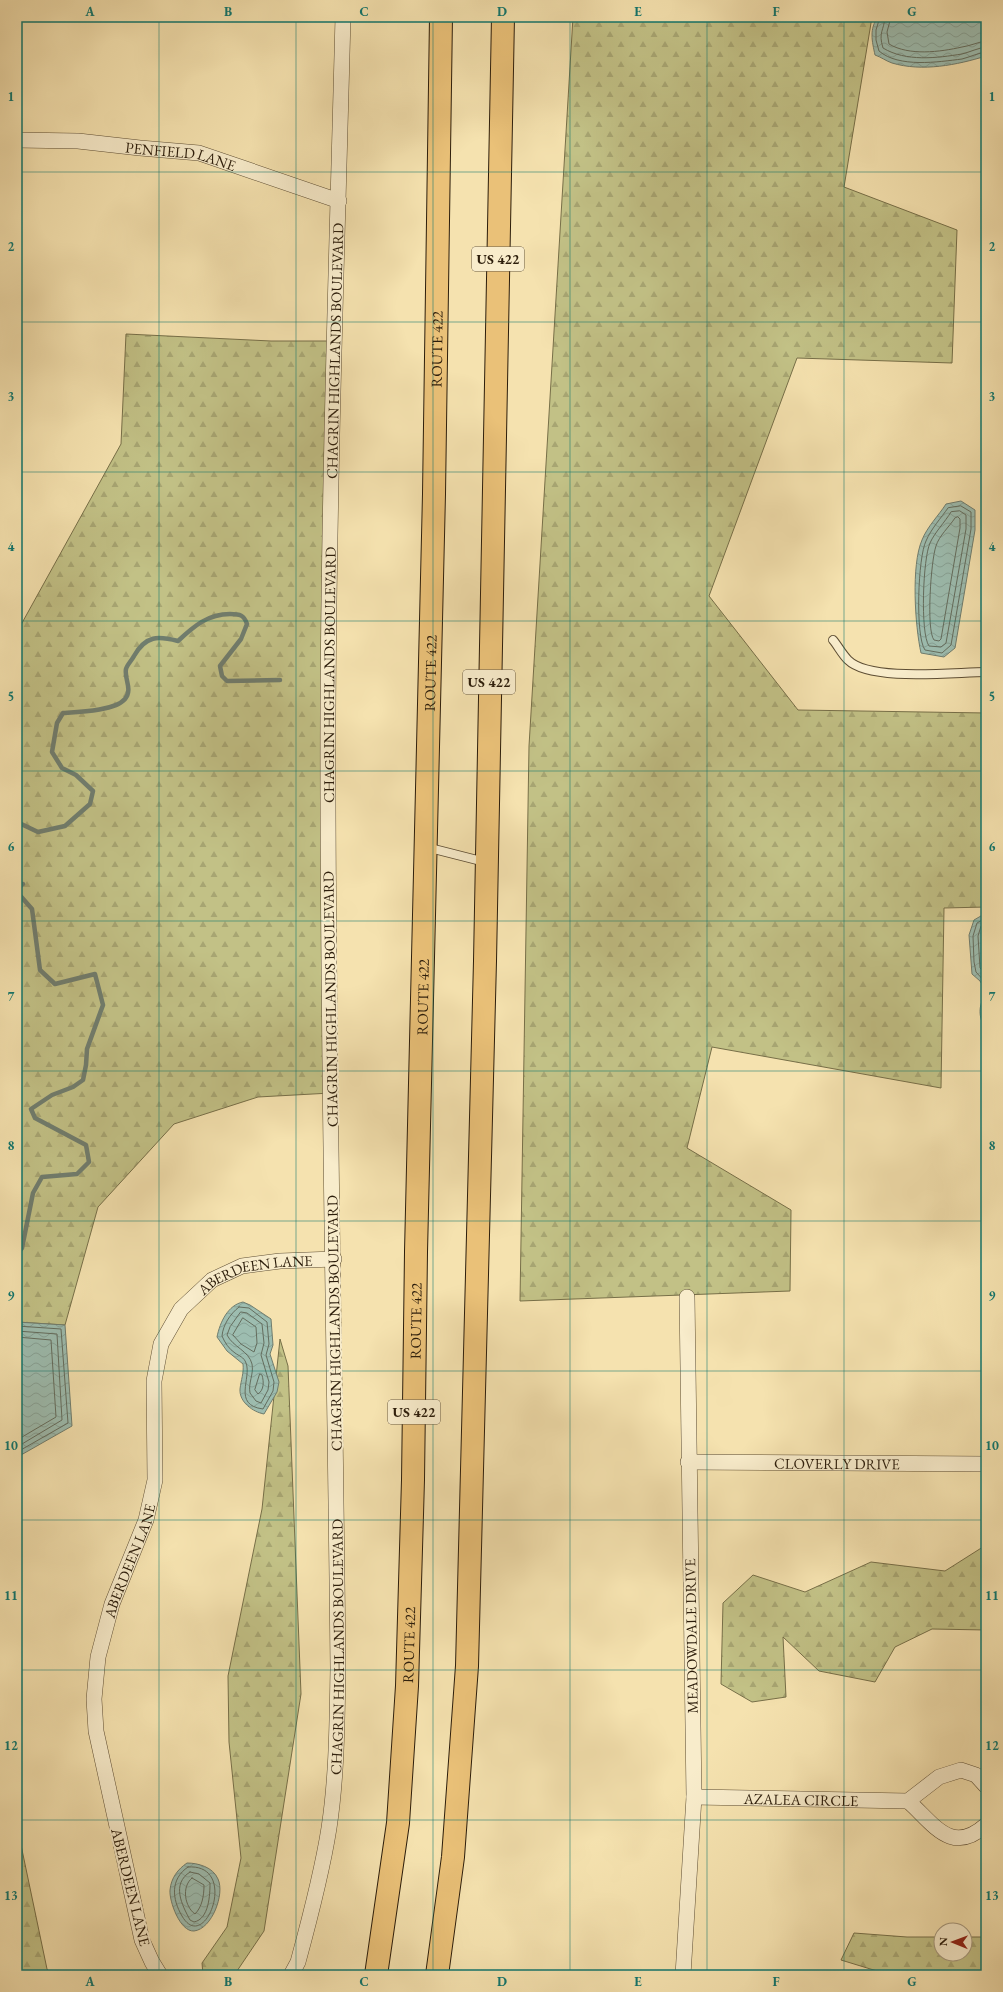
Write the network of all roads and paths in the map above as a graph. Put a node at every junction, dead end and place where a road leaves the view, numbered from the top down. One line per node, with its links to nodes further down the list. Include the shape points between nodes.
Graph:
1 (343, 17): 5 (street, CHAGRIN HIGHLANDS BOULEVARD)
2 (441, 17): 8 (highway, ROUTE 422 / US 422, via 434,486)
3 (502, 17): 9 (highway, US 422)
4 (17, 140): 5 (street, PENFIELD LANE, via 78,141 199,153)
5 (339, 201): 10 (street, CHAGRIN HIGHLANDS BOULEVARD, via 328,712)
6 (833, 640): 7 (lane, via 848,660 869,669 922,675)
7 (986, 672)
8 (425, 847): 9 (lane); 22 (highway, ROUTE 422 / US 422, via 414,1480 407,1686 398,1822)
9 (485, 862): 23 (highway, US 422, via 485,961 467,1666 453,1857)
10 (334, 1259): 20 (street, ABERDEEN LANE, via 280,1261 242,1266 212,1280 180,1310 161,1344 154,1381 154,1480 146,1520 112,1604 98,1657 94,1699 96,1731 142,1940); 21 (street, CHAGRIN HIGHLANDS BOULEVARD, via 337,1754 321,1873 298,1962)
11 (687, 1297): 12 (street, MEADOWDALE DRIVE)
12 (688, 1462): 13 (street, CLOVERLY DRIVE); 15 (street, MEADOWDALE DRIVE)
13 (986, 1464)
14 (986, 1786): 16 (street, via 976,1775 961,1770 939,1777)
15 (694, 1797): 16 (street, AZALEA CIRCLE); 24 (street, MEADOWDALE DRIVE)
16 (908, 1801): 17 (street, via 938,1831 951,1837 963,1839 976,1834)
17 (986, 1825)
18 (17, 1962): 19 (path)
19 (20, 1975)
20 (160, 1975)
21 (291, 1975)
22 (376, 1975)
23 (436, 1975)
24 (683, 1975)

